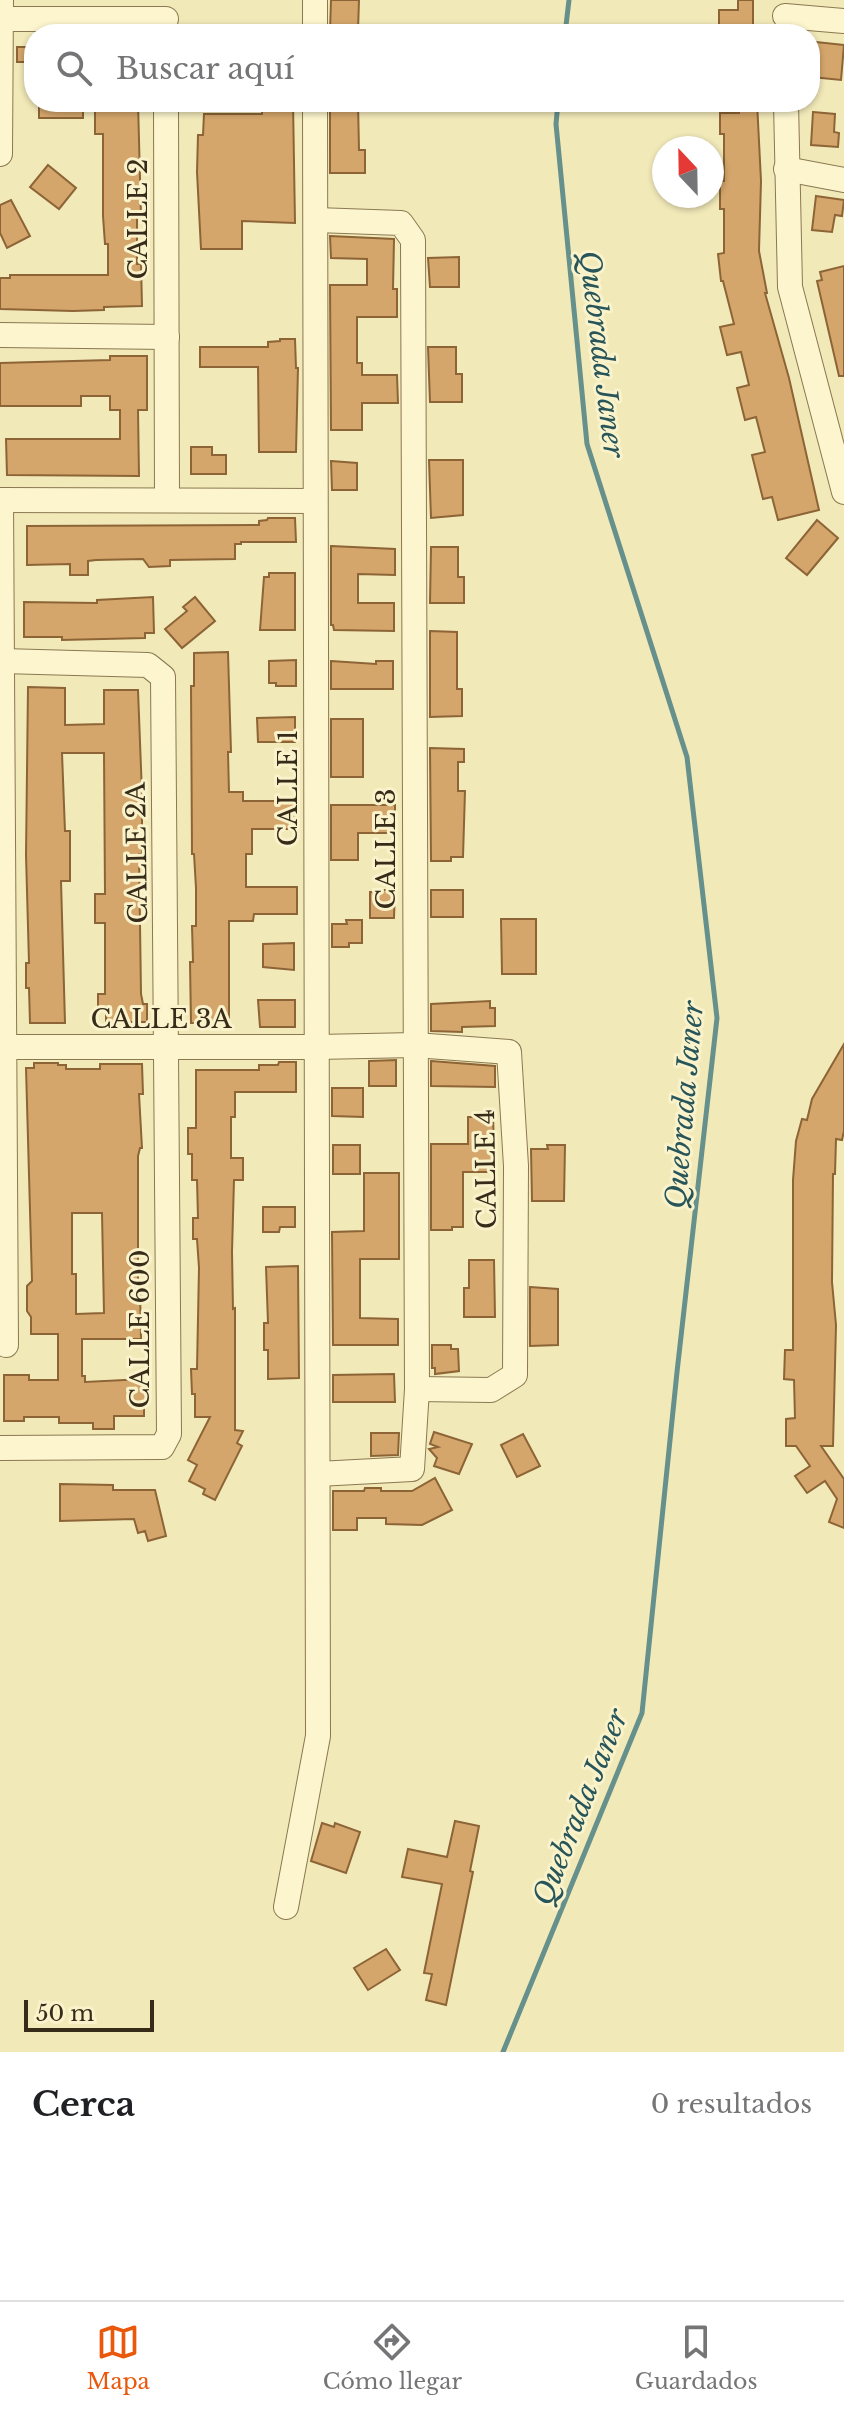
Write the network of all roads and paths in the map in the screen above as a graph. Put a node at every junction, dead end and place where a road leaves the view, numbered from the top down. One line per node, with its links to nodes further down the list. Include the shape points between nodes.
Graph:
1 (315, 0): 6 (street)
2 (1, 10): 4 (street); 10 (street)
3 (785, 17): 5 (street)
4 (166, 18)
5 (844, 21)
6 (315, 24)
7 (166, 112): 15 (street, CALLE 2)
8 (315, 112): 13 (street, CALLE 1)
9 (786, 112): 11 (street)
10 (0, 154)
11 (786, 169): 12 (street); 16 (street, via 790,287)
12 (844, 180)
13 (316, 220): 19 (street, CALLE 1); 21 (street, CALLE 3, via 401,223 413,240)
14 (0, 335): 15 (street)
15 (167, 337): 18 (street, CALLE 2)
16 (844, 492)
17 (0, 500): 18 (street); 20 (street)
18 (167, 500): 19 (street)
19 (315, 501): 23 (street, CALLE 1)
20 (2, 661): 22 (street); 24 (street, CALLE 2A, via 148,665 163,677)
21 (415, 1045): 23 (street, CALLE 4); 27 (street, CALLE 3); 27 (street, CALLE 4, via 509,1052 516,1166 515,1375 491,1390)
22 (6, 1047): 24 (street, CALLE 3A); 25 (street)
23 (317, 1047): 24 (street, CALLE 3A); 29 (street, CALLE 1)
24 (166, 1048): 28 (street, CALLE 600, via 169,1434 162,1447)
25 (3, 1264): 26 (street)
26 (6, 1345)
27 (417, 1389): 29 (street, CALLE 3, via 412,1469)
28 (0, 1448)
29 (318, 1474): 30 (street, CALLE 1, via 318,1736)
30 (286, 1907)

